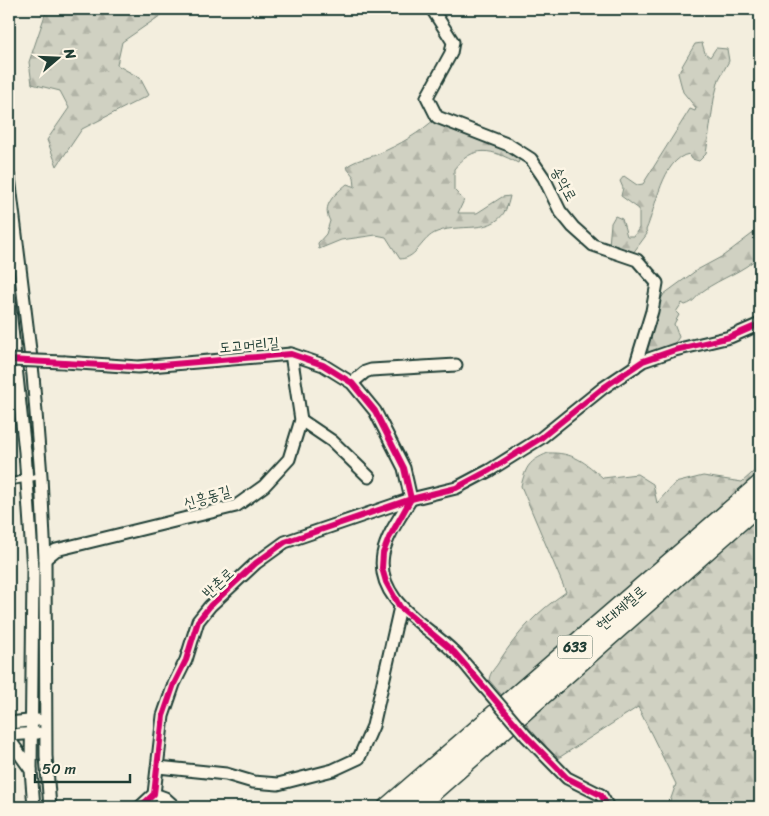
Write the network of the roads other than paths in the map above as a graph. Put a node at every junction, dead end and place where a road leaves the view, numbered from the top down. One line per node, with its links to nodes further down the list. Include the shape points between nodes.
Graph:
1 (432, 9): 8 (street, 송악로, via 453,42 451,53 427,98 437,117 510,145 531,159 560,211 573,226 593,245 637,260 657,283)
2 (9, 178): 11 (street, via 33,375)
3 (9, 300): 13 (street)
4 (760, 324): 8 (street, via 730,337 659,354)
5 (291, 354): 6 (street, 도고머리길, bridge, via 138,367); 9 (street, 도고머리길, via 323,364); 10 (street, 신흥동길)
6 (9, 360)
7 (456, 365): 9 (street, via 371,370)
8 (635, 366): 16 (street, via 540,438 490,470 456,488)
9 (352, 383): 16 (street, 도고머리길, via 375,411 404,468)
10 (301, 420): 12 (street, via 332,441); 18 (street, 신흥동길, via 289,458 264,486 236,506 56,550)
11 (41, 476): 13 (lane); 18 (street)
12 (369, 477)
13 (27, 478): 14 (lane); 21 (street, via 33,570)
14 (9, 482)
15 (760, 485): 35 (highway, 현대제철로 / 633)
16 (411, 499): 19 (street, via 383,553 382,568 386,582); 27 (street, 반촌로, via 285,542 256,563 210,606 198,621 167,704)
17 (760, 503): 36 (highway, 현대제철로 / 633)
18 (45, 559): 20 (street)
19 (400, 607): 27 (street, via 373,726 359,758 333,770 278,784 253,782 226,774); 30 (street, bridge, via 454,652 567,778)
20 (45, 719): 21 (street); 23 (street)
21 (32, 720): 22 (street); 24 (street)
22 (9, 722)
23 (45, 733): 24 (street); 32 (street, via 46,788)
24 (31, 734): 25 (street); 28 (street)
25 (9, 735)
26 (9, 739): 28 (street)
27 (158, 767): 29 (street, 반촌로)
28 (31, 770): 31 (street)
29 (154, 794): 33 (street); 34 (street)
30 (601, 795): 37 (street); 38 (street)
31 (34, 807)
32 (50, 807)
33 (140, 807)
34 (175, 807)
35 (388, 807)
36 (415, 807)
37 (598, 807)
38 (608, 807)

